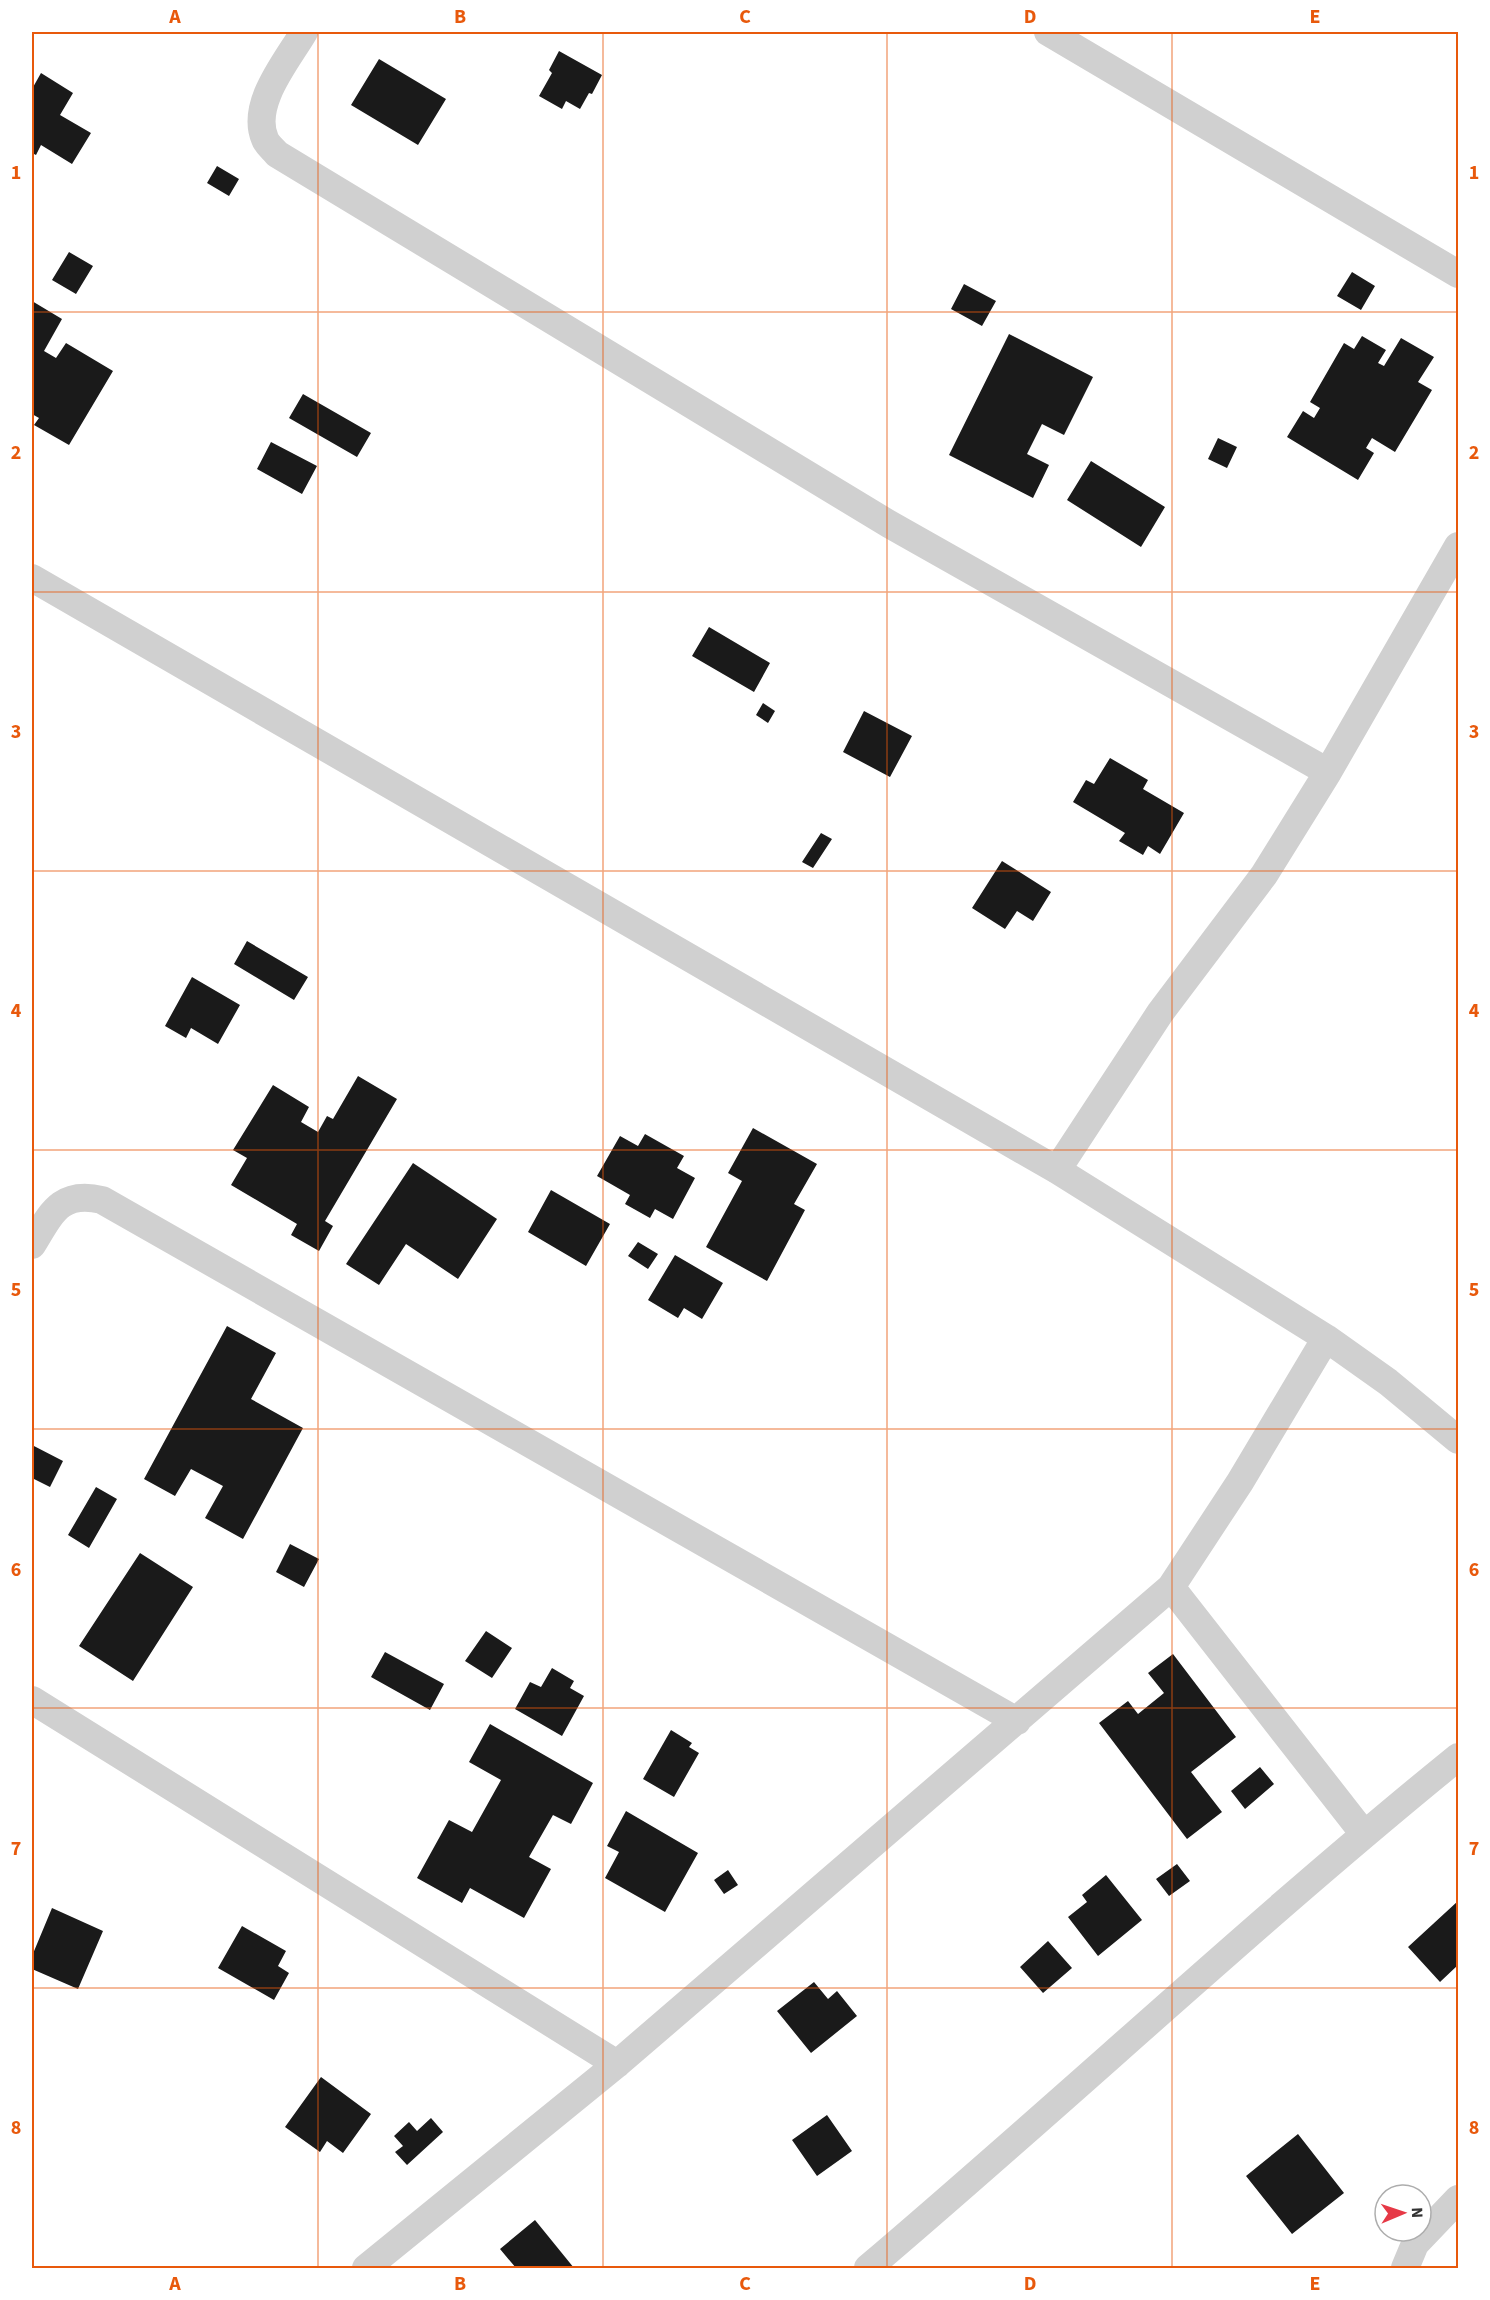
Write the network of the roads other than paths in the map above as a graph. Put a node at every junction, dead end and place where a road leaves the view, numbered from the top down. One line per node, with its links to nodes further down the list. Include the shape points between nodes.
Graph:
1 (304, 32): 6 (street, via 261,108 266,142 277,154 889,524)
2 (1048, 32): 3 (street)
3 (1458, 274)
4 (1458, 546): 6 (street)
5 (32, 578): 7 (street)
6 (1328, 772): 7 (street, via 1264,875 1160,1013)
7 (1057, 1170): 9 (street)
8 (32, 1245): 13 (street, via 54,1208 77,1197 102,1200)
9 (1326, 1338): 10 (street); 11 (street, via 1240,1482)
10 (1456, 1436)
11 (1171, 1587): 13 (street); 15 (street)
12 (32, 1700): 16 (street)
13 (1017, 1721): 16 (street)
14 (1458, 1757): 15 (street)
15 (1364, 1834): 19 (street)
16 (617, 2064): 18 (street)
17 (1458, 2199): 20 (street, via 1415,2244)
18 (366, 2268)
19 (868, 2268)
20 (1405, 2268)

